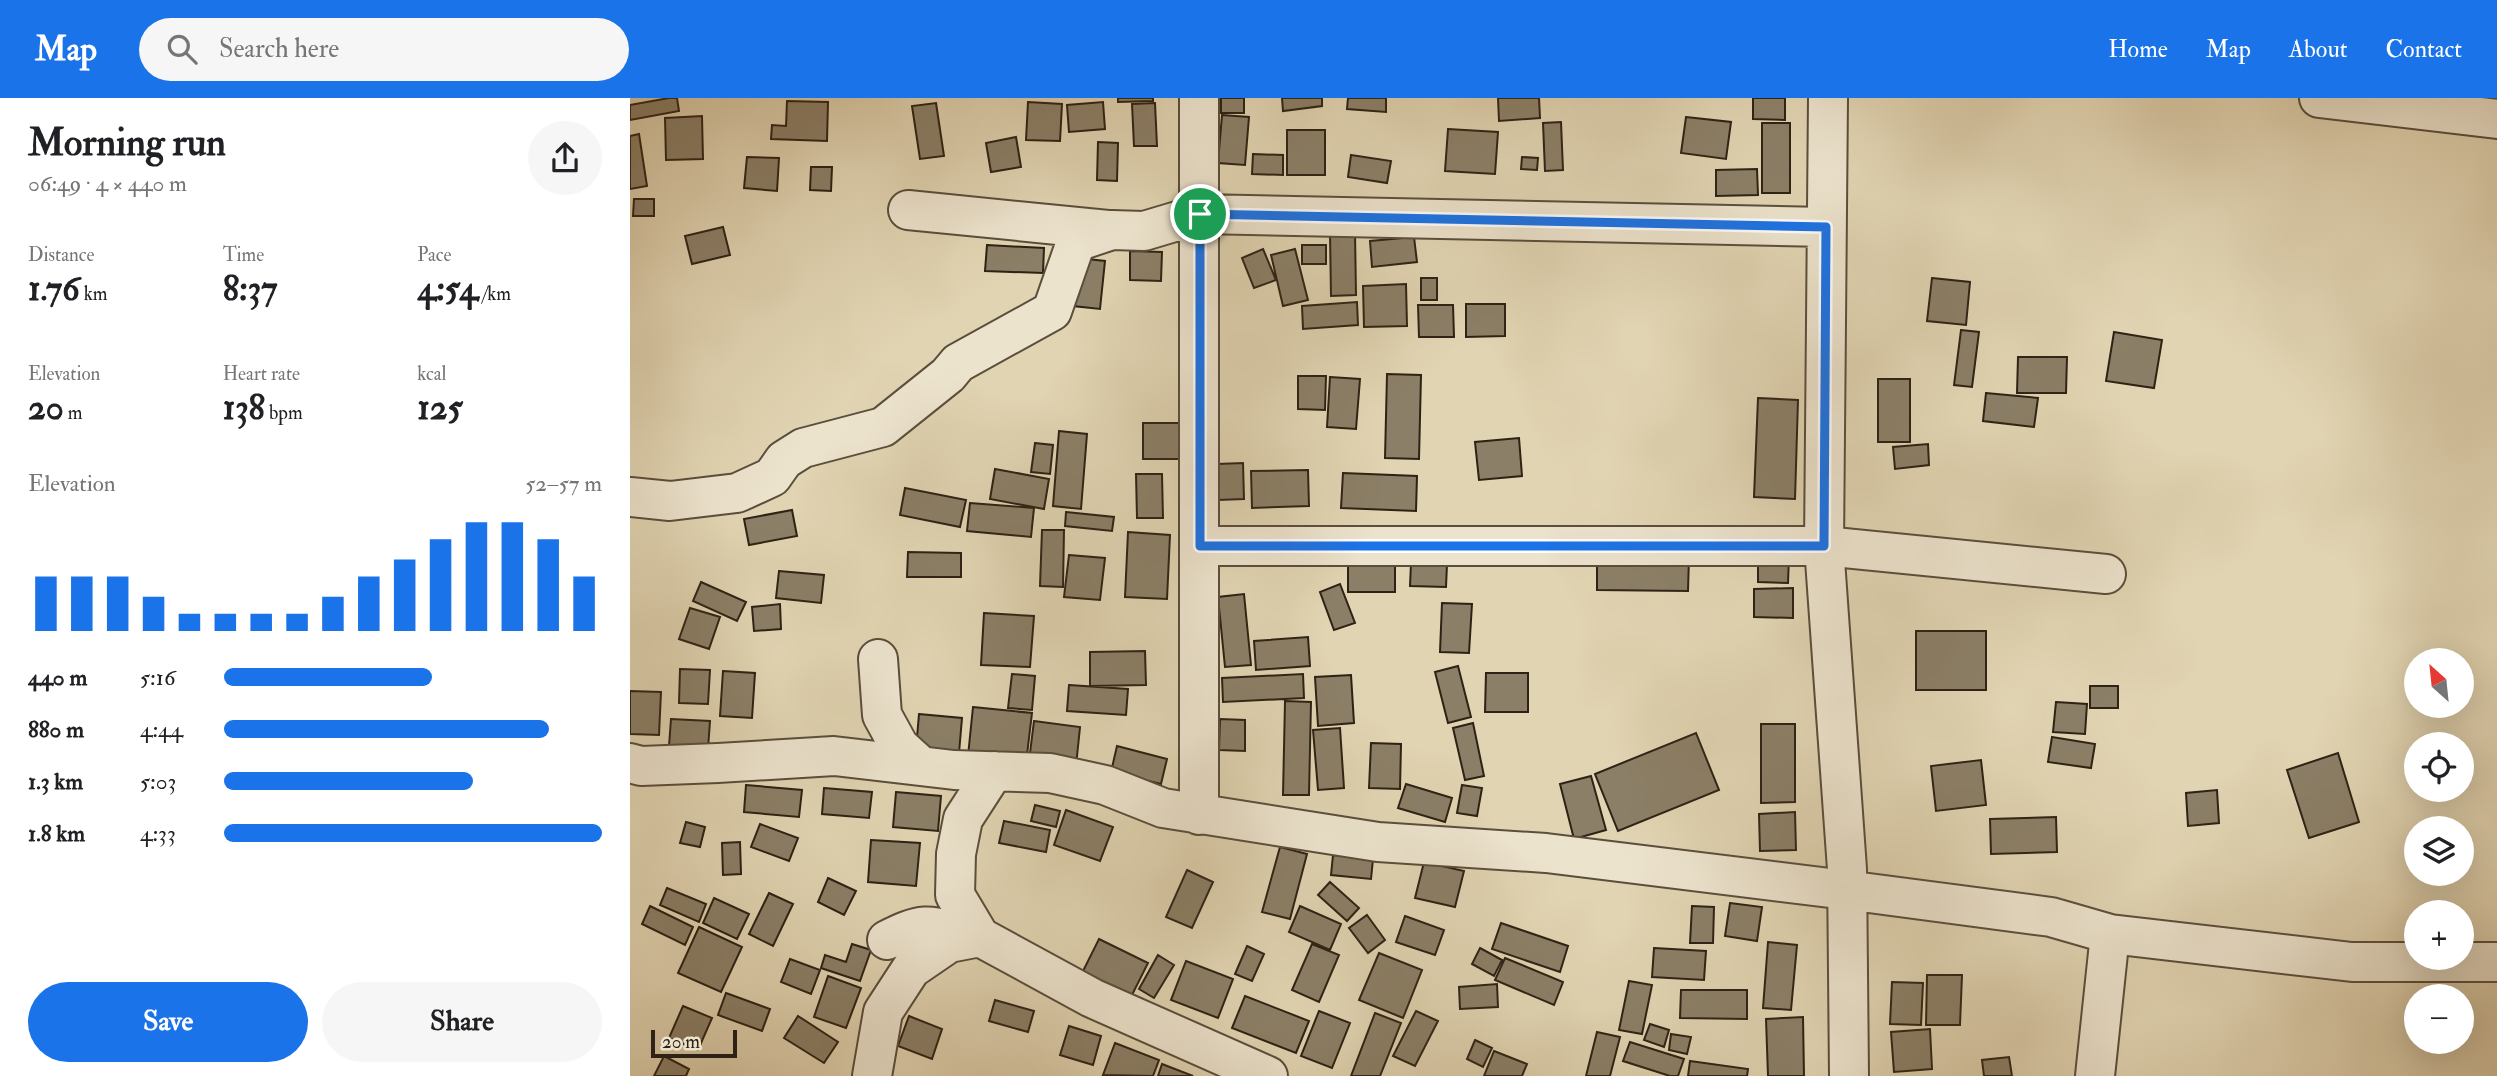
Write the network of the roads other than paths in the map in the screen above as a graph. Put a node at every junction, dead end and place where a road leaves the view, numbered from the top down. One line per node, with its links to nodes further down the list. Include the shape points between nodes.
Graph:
1 (1199, 98): 6 (street)
2 (1828, 98): 7 (street)
3 (2319, 98): 4 (street)
4 (2497, 119)
5 (908, 210): 8 (street)
6 (1200, 214): 7 (street); 8 (street, via 1143,231); 10 (street)
7 (1826, 227): 11 (street)
8 (1112, 230): 9 (street, via 1076,242 1052,311 958,363 883,427 803,448 783,460 772,477 737,493 670,501)
9 (630, 497)
10 (1200, 546): 11 (street); 18 (street)
11 (1824, 546): 12 (street); 25 (street, via 1847,869)
12 (2106, 574)
13 (878, 659): 15 (street, via 882,715 899,746)
14 (630, 764): 15 (street, via 834,756)
15 (937, 768): 16 (street); 17 (street)
16 (994, 771): 17 (street); 18 (street, via 1050,773)
17 (973, 804): 20 (street, via 963,820 956,854 956,895)
18 (1199, 815): 19 (street, via 1378,842 1546,853 1846,890 2051,917)
19 (2110, 934): 22 (street, via 2352,962); 26 (street)
20 (971, 939): 21 (street, via 945,928 916,926); 23 (street, via 949,943 911,969 883,1012); 24 (street)
21 (887, 940)
22 (2497, 962)
23 (872, 1076)
24 (1268, 1076)
25 (1849, 1076)
26 (2095, 1076)

